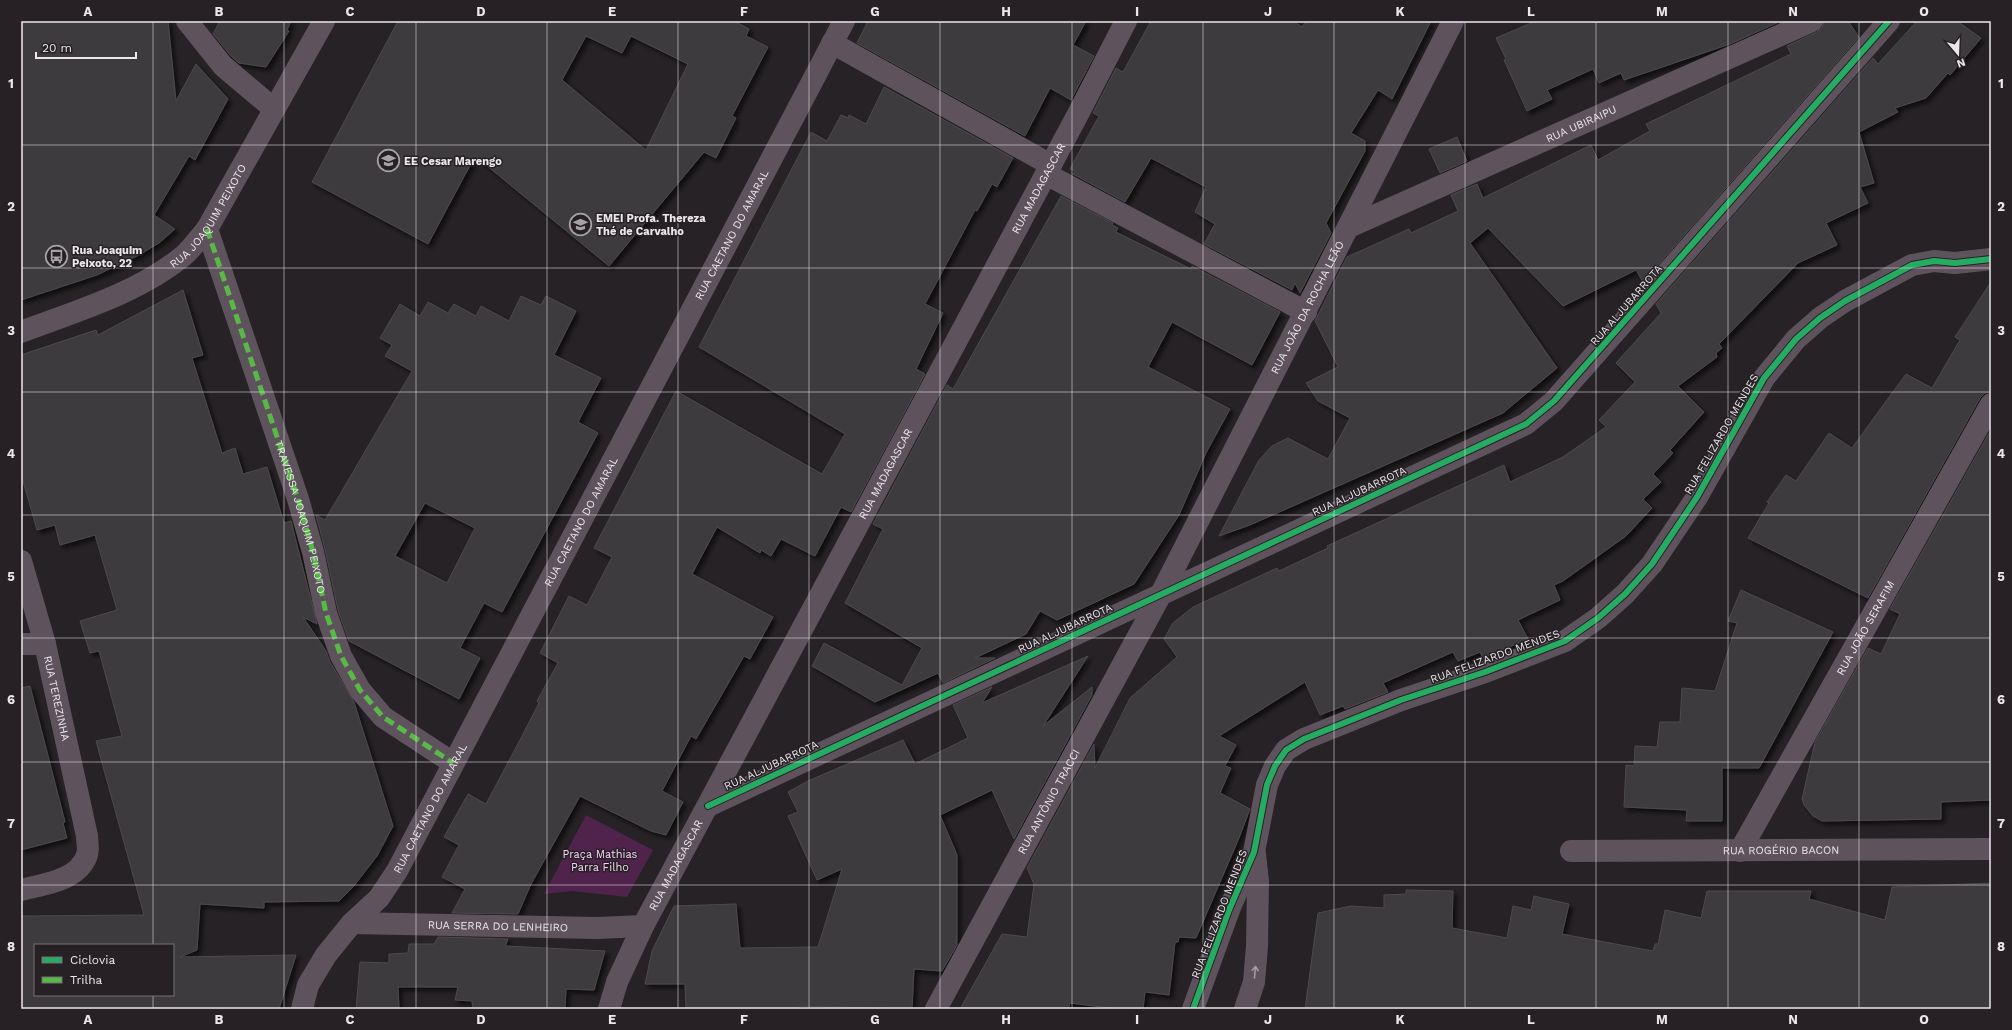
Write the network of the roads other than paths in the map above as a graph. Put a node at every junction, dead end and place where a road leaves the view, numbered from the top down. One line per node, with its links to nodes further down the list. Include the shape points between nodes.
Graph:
1 (187, 21): 9 (street, via 223,66)
2 (324, 21): 9 (street, RUA JOAQUIM PEIXOTO)
3 (844, 21): 8 (street, RUA CAETANO DO AMARAL)
4 (1126, 21): 10 (street, RUA MADAGASCAR)
5 (1453, 21): 11 (street, RUA JOÃO DA ROCHA LEÃO)
6 (1812, 21): 11 (street, RUA UBIRAIPU)
7 (1889, 21): 18 (street, RUA ALJUBARROTA, via 1560,395 1542,412 1511,431)
8 (832, 43): 10 (street); 21 (street, RUA CAETANO DO AMARAL)
9 (274, 109): 12 (street, RUA JOAQUIM PEIXOTO)
10 (1048, 170): 14 (street); 22 (street, RUA MADAGASCAR)
11 (1349, 227): 14 (street, RUA JOÃO DA ROCHA LEÃO)
12 (207, 230): 15 (street, RUA JOAQUIM PEIXOTO, via 183,256 145,282); 21 (street, TRAVESSA JOAQUIM PEIXOTO, via 298,499 326,613 341,656 360,690 383,717)
13 (1991, 259): 26 (street, RUA FELIZARDO MENDES, via 1955,263 1934,261 1912,266 1845,301 1820,318 1796,339 1764,378 1697,497 1652,564 1625,594 1598,618 1565,641 1485,672 1401,700 1304,739 1286,750 1275,766 1267,785)
14 (1306, 312): 18 (street, RUA JOÃO DA ROCHA LEÃO)
15 (21, 332)
16 (1991, 404): 25 (street, RUA JOÃO SERAFIM)
17 (21, 561): 20 (street, RUA TEREZINHA)
18 (1161, 594): 22 (street, RUA ALJUBARROTA); 32 (street, RUA ANTÔNIO TRACCI)
19 (21, 644): 20 (street)
20 (45, 644): 27 (street, RUA TEREZINHA, via 87,836 88,854 80,868 62,880)
21 (453, 763): 28 (street, RUA CAETANO DO AMARAL, via 397,871 379,898)
22 (708, 806): 29 (street, RUA MADAGASCAR)
23 (1991, 849): 25 (street, RUA ROGÉRIO BACON)
24 (1571, 851): 25 (street, RUA ROGÉRIO BACON)
25 (1740, 851)
26 (1254, 852): 33 (street, RUA FELIZARDO MENDES); 34 (street, RUA FELIZARDO MENDES, one-way to 26, via 1254,982 1257,946 1258,881)
27 (21, 890)
28 (352, 923): 29 (street, RUA SERRA DO LENHEIRO, via 598,928); 30 (street, RUA CAETANO DO AMARAL, via 326,955 308,985)
29 (643, 926): 31 (street, RUA MADAGASCAR, via 617,982)
30 (302, 1009)
31 (609, 1009)
32 (936, 1009)
33 (1193, 1009)
34 (1245, 1009)

